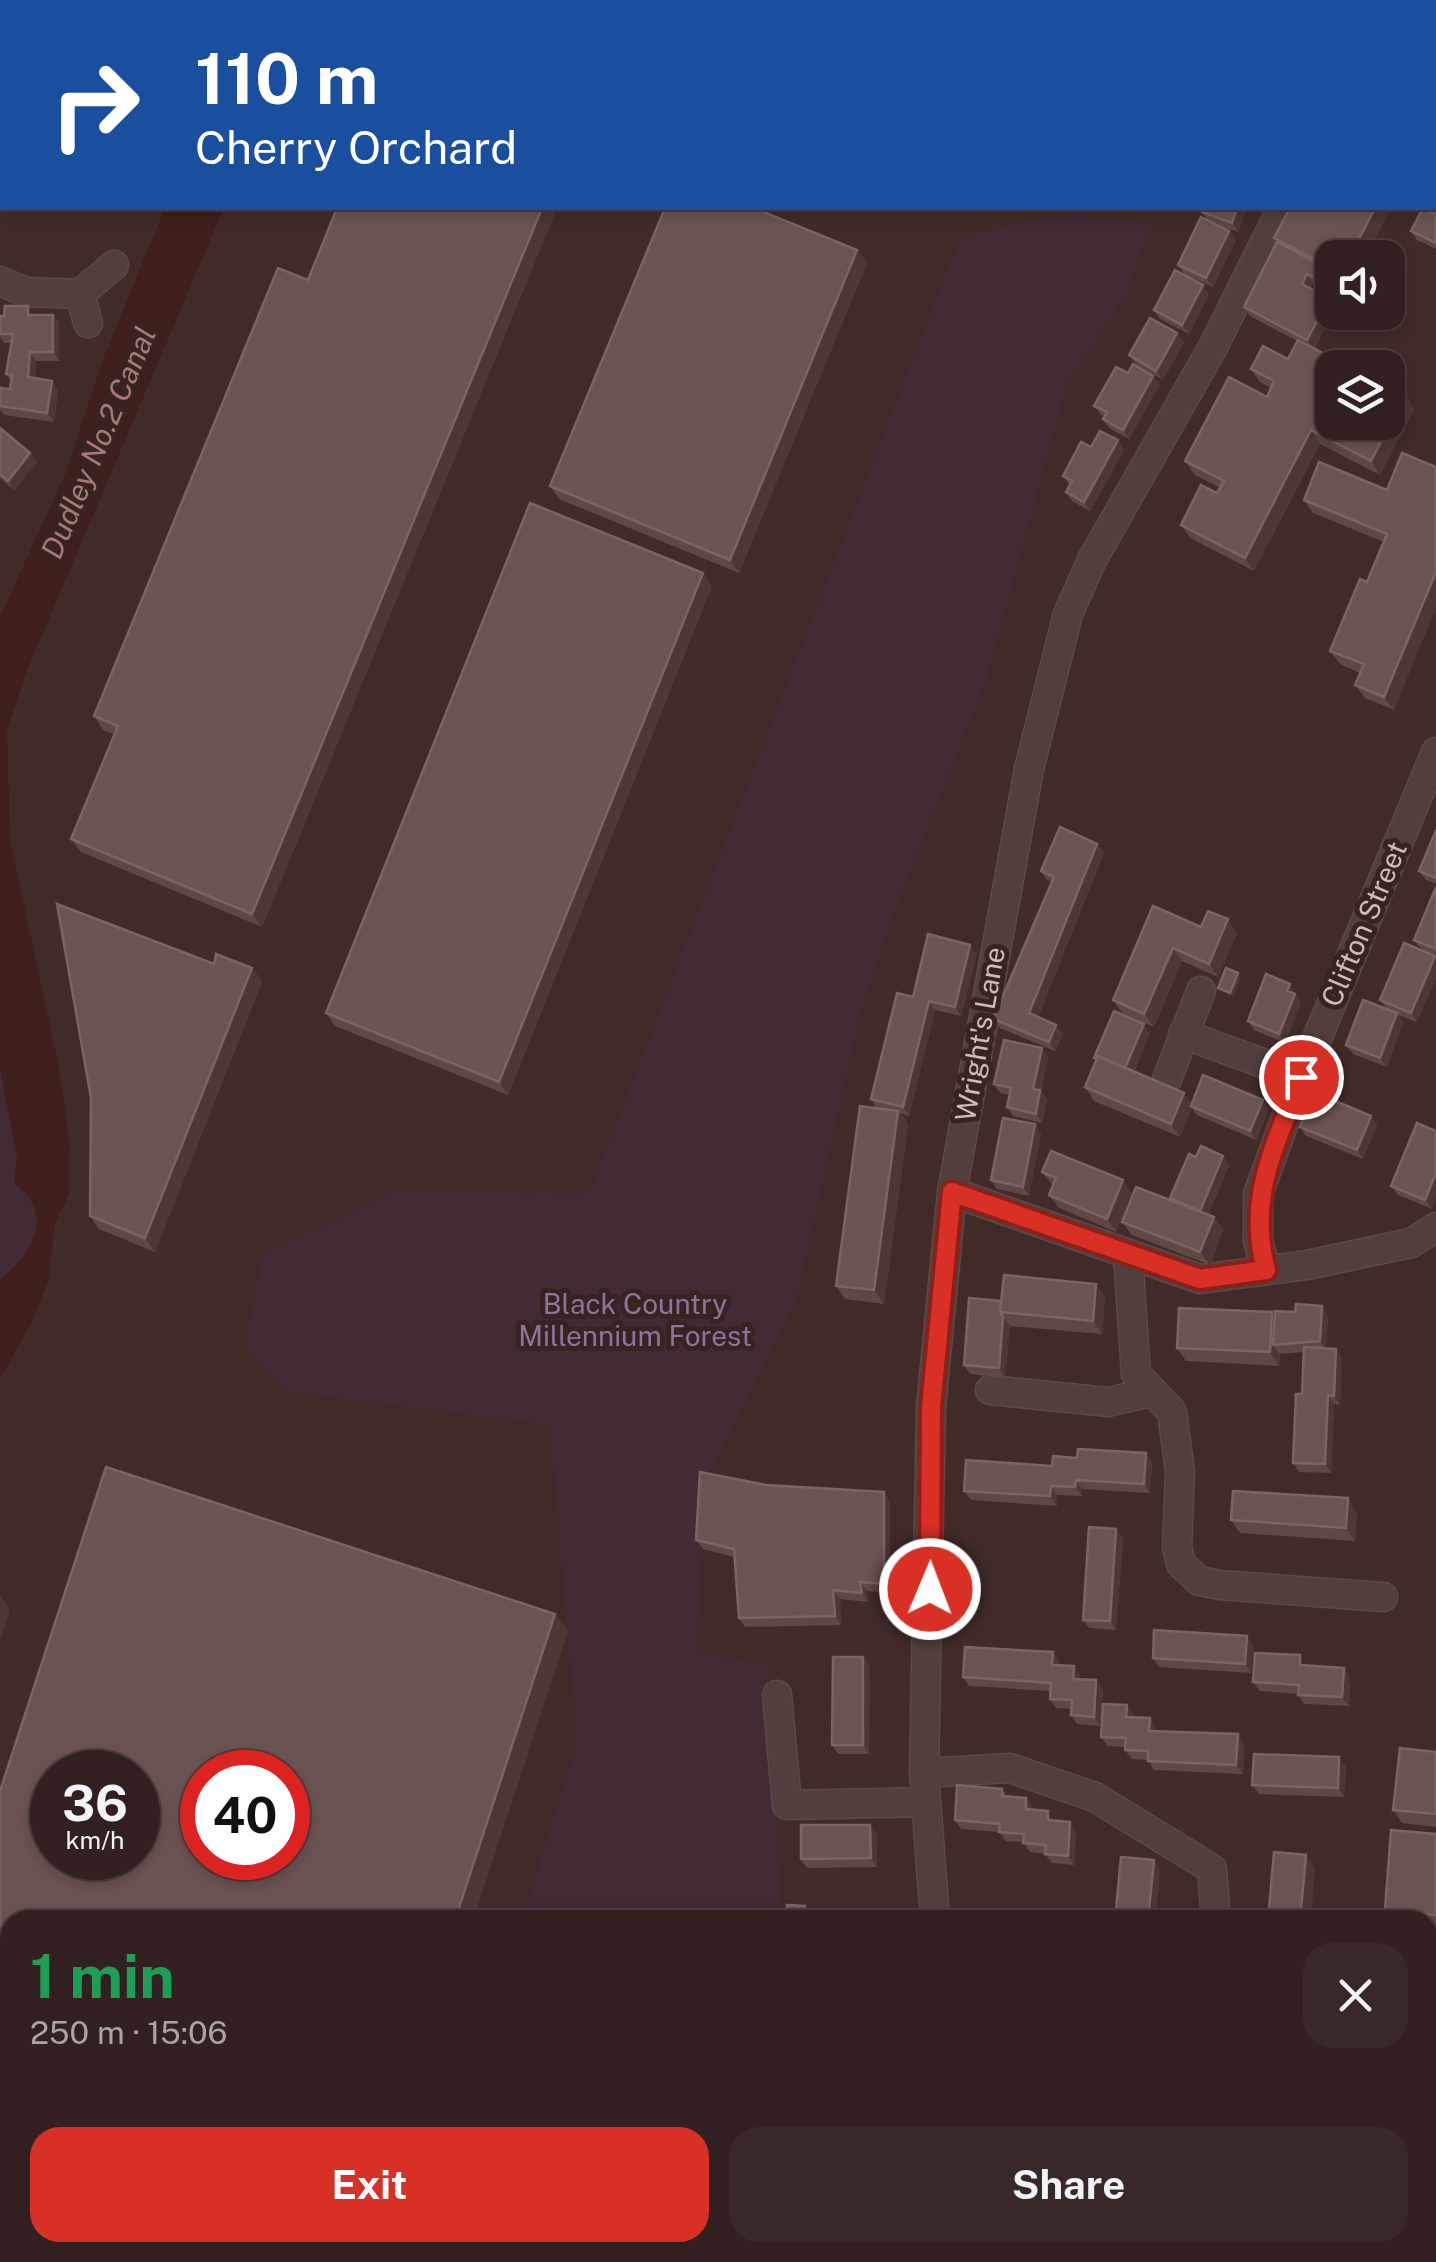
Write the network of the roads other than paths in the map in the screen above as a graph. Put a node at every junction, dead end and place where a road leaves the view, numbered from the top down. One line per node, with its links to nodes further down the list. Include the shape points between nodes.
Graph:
1 (1281, 210): 11 (street, Wright's Lane, via 1068,614 1029,769)
2 (114, 265): 4 (street)
3 (0, 281): 4 (street, via 26,292)
4 (80, 294): 5 (street)
5 (88, 323)
6 (1436, 752): 9 (street, Clifton Street)
7 (1202, 991): 8 (street)
8 (1183, 1034): 9 (street); 10 (street)
9 (1301, 1077): 14 (street, Clifton Street, via 1258,1194)
10 (1166, 1079)
11 (952, 1192): 13 (street); 19 (street, Wright's Lane, via 931,1407)
12 (1436, 1227): 14 (street, via 1411,1243)
13 (1128, 1254): 14 (street, via 1200,1279); 16 (street, via 1136,1374)
14 (1266, 1270)
15 (990, 1390): 16 (street, via 1108,1402)
16 (1151, 1392): 17 (street, via 1172,1412 1180,1472 1177,1546 1189,1574 1220,1585)
17 (1383, 1598)
18 (776, 1695): 20 (street, via 787,1806)
19 (924, 1774): 20 (street, Wright's Lane); 22 (street, via 1010,1768 1094,1796 1212,1869)
20 (926, 1802): 21 (street, Wright's Lane)
21 (934, 1910)
22 (1215, 1910)

